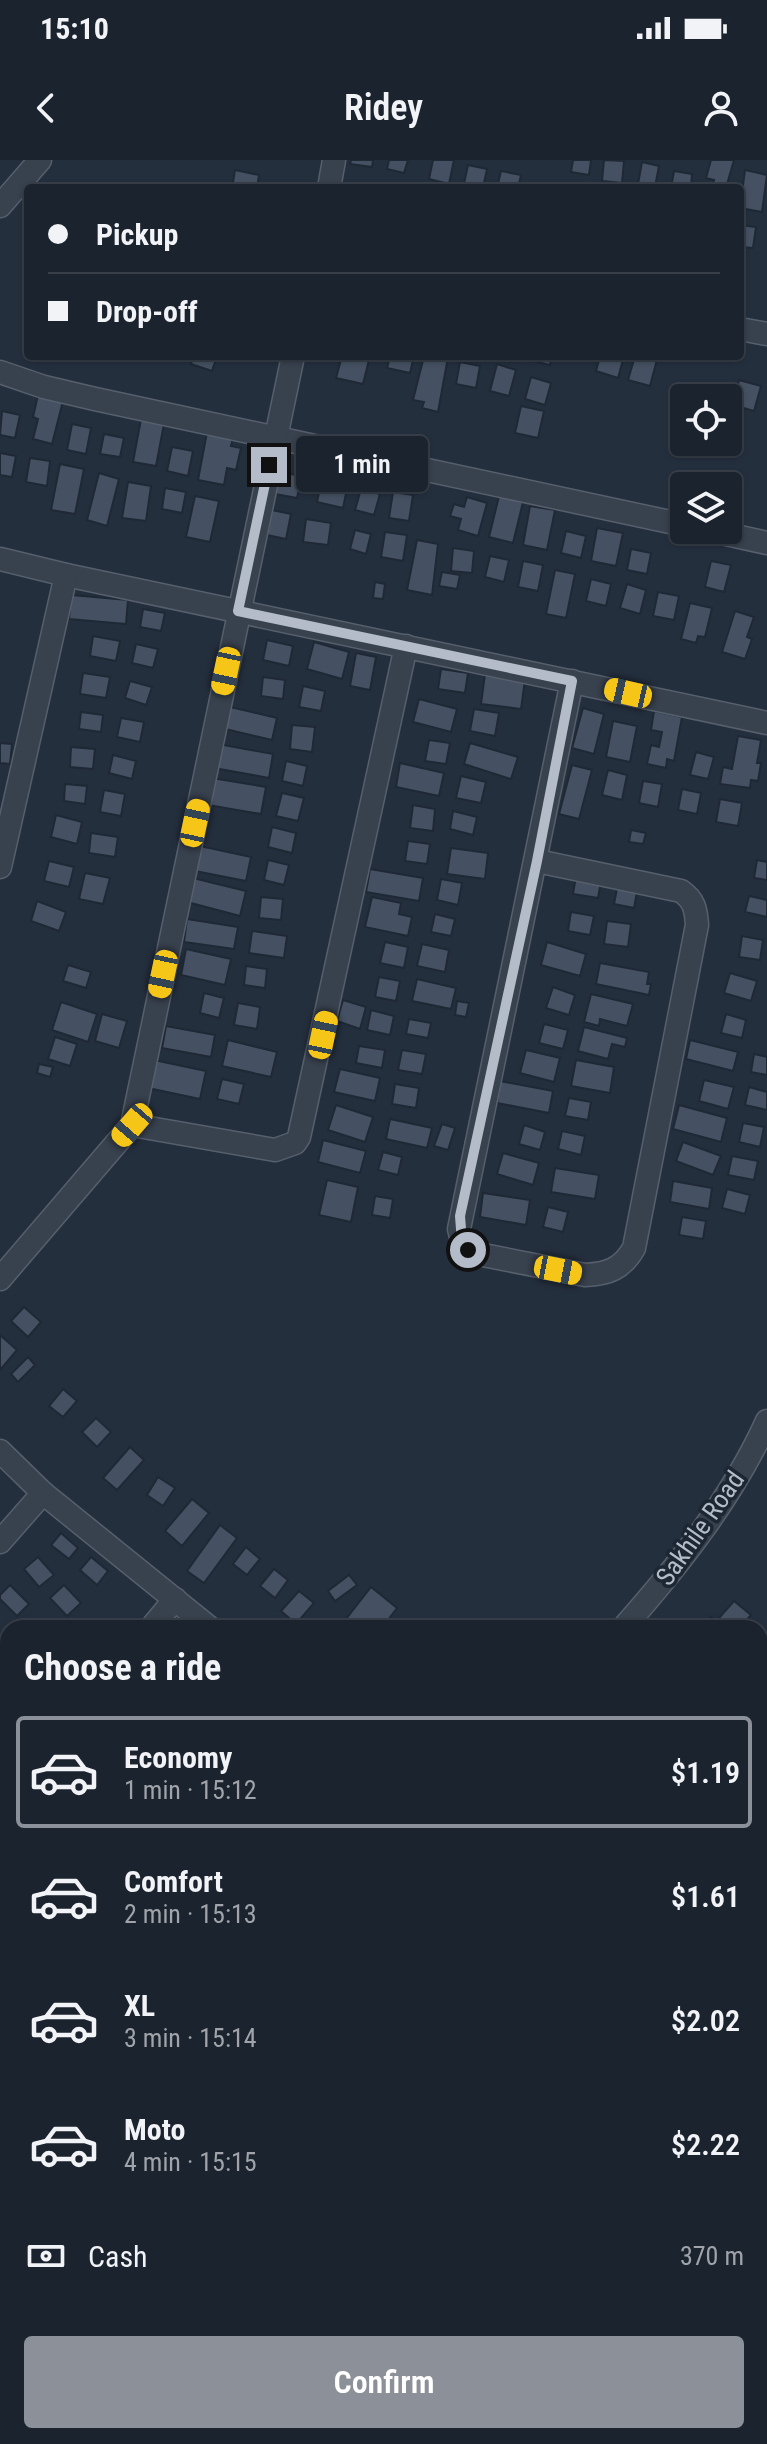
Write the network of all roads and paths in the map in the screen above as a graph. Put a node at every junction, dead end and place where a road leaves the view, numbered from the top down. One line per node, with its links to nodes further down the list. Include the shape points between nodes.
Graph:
1 (40, 160): 4 (street)
2 (334, 160): 3 (street)
3 (330, 184)
4 (0, 206)
5 (744, 330): 6 (street)
6 (767, 334)
7 (292, 360): 9 (street)
8 (0, 372): 9 (street, via 57,390)
9 (276, 436): 10 (street); 15 (street)
10 (670, 522)
11 (742, 537): 12 (street)
12 (767, 543)
13 (0, 559): 14 (street)
14 (66, 575): 15 (street); 20 (street)
15 (238, 611): 16 (street); 21 (street)
16 (406, 646): 17 (street); 21 (street, via 299,1137 275,1150)
17 (572, 681): 18 (street); 19 (street)
18 (767, 723)
19 (537, 861): 19 (street, via 459,1229 468,1250 478,1254 599,1274 613,1271 634,1248 697,925 695,905 681,891)
20 (0, 867)
21 (132, 1125): 22 (street)
22 (0, 1279)
23 (767, 1421): 30 (street, Sakhile Road, via 724,1501)
24 (0, 1451): 25 (street)
25 (43, 1493): 26 (street); 27 (street)
26 (0, 1542)
27 (175, 1599): 28 (street); 29 (street)
28 (158, 1620)
29 (200, 1620)
30 (630, 1620)

